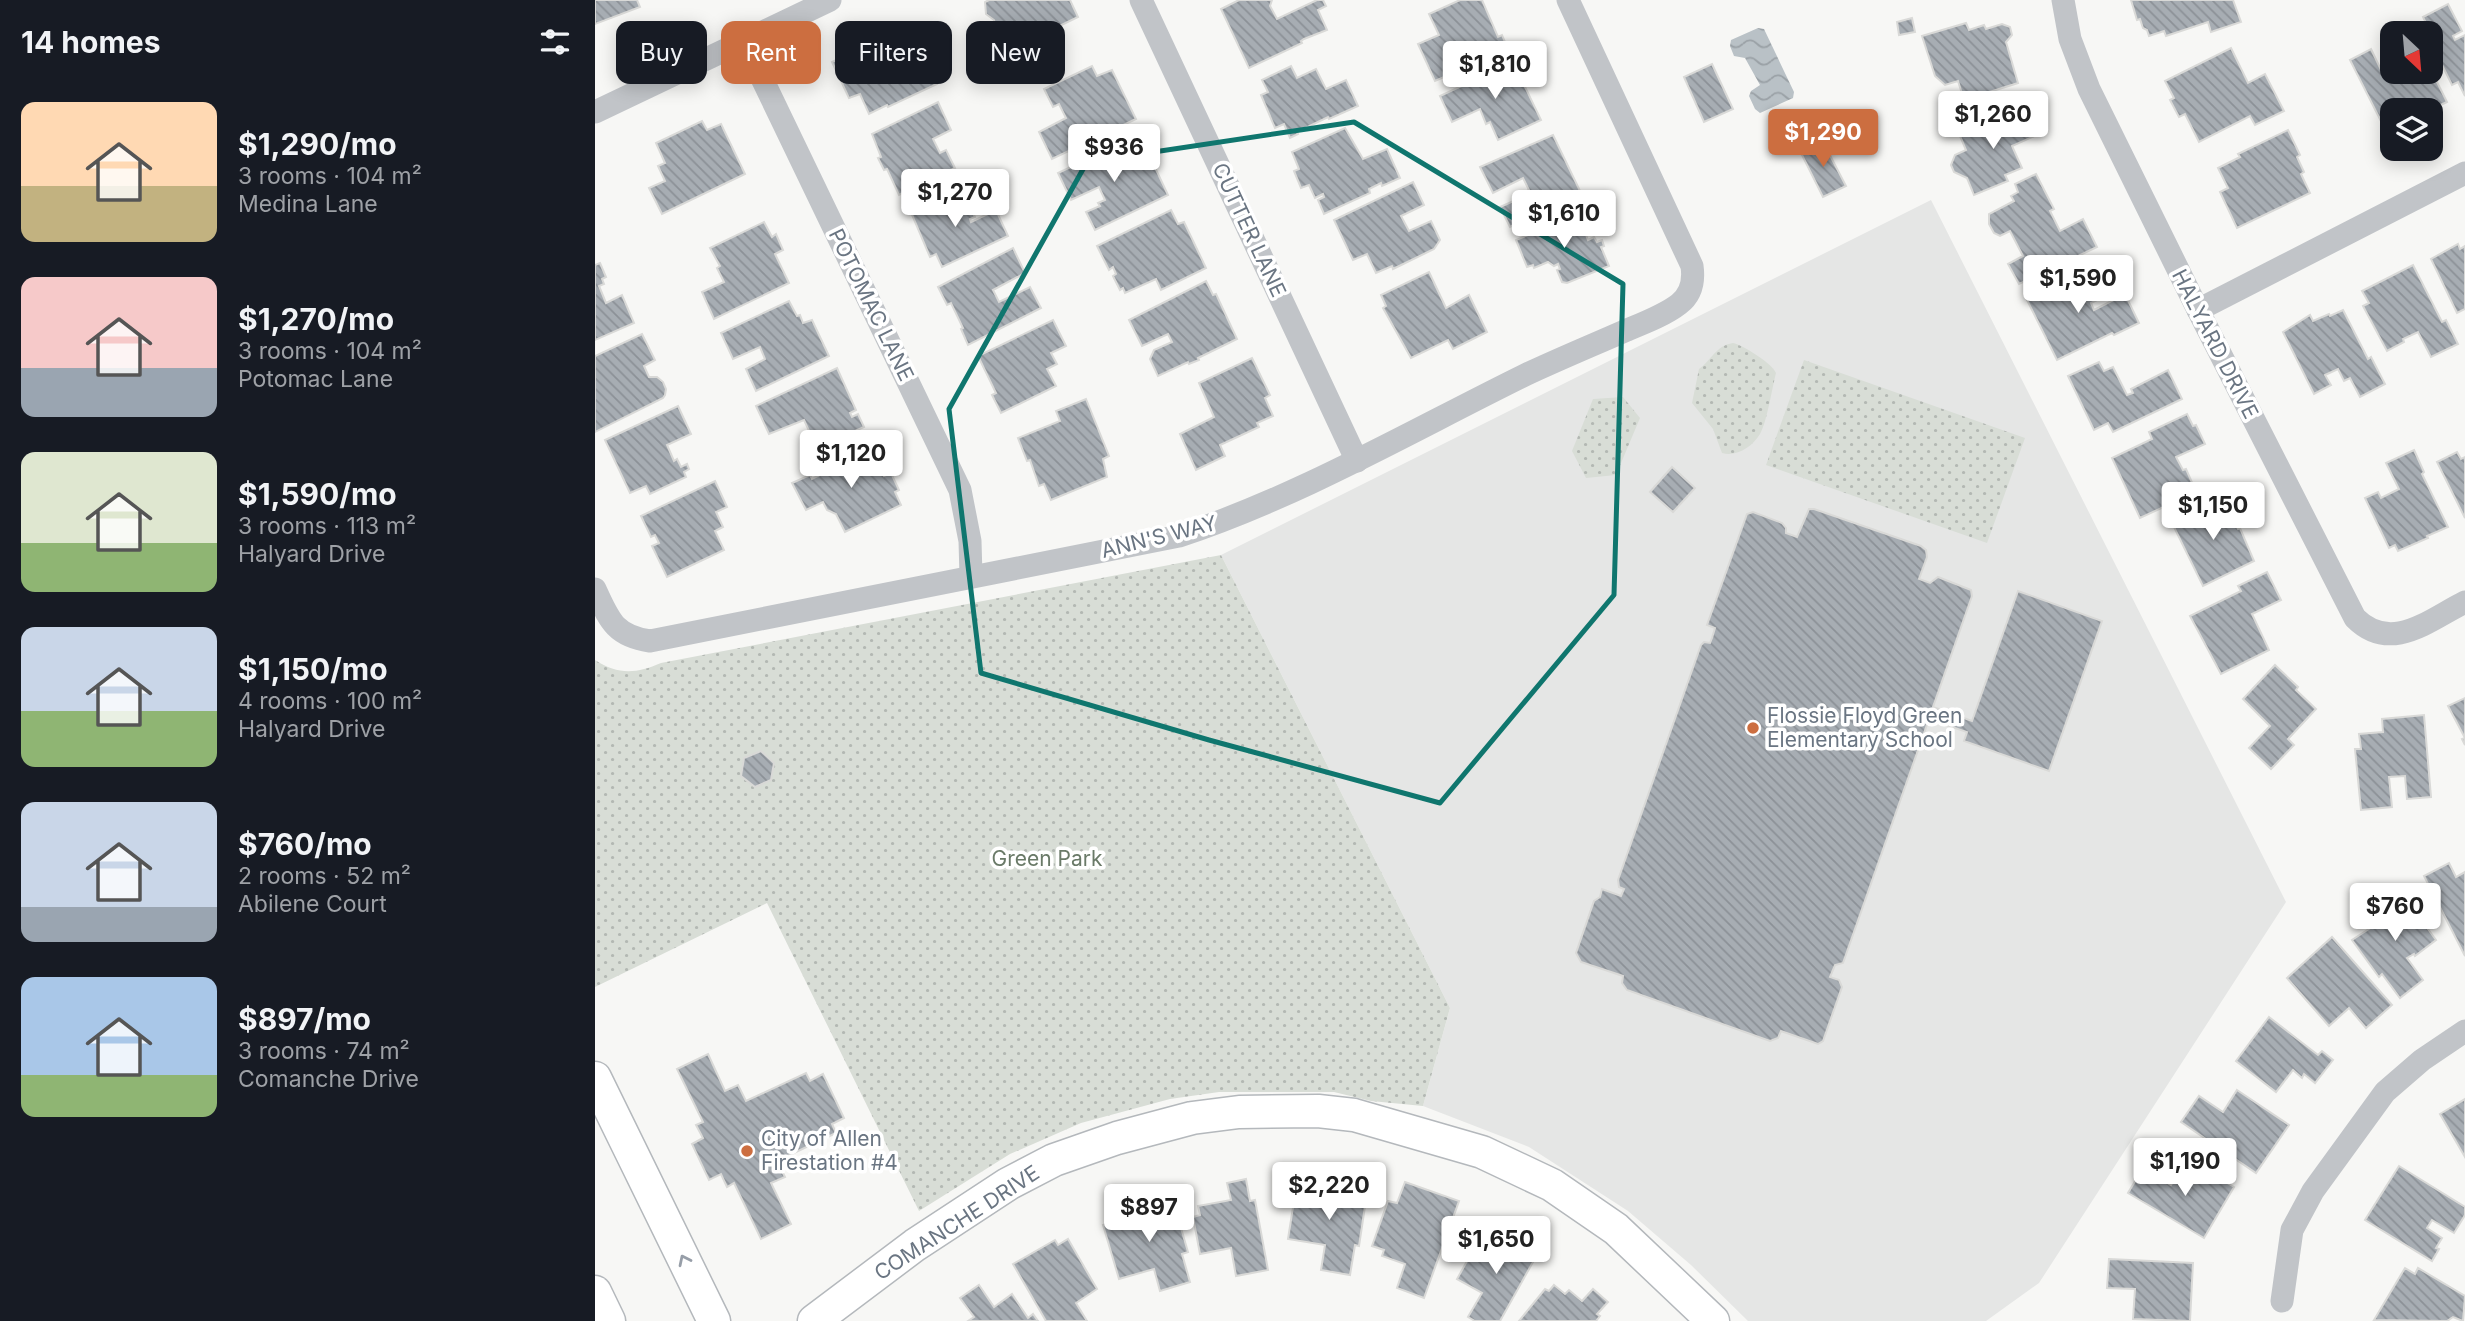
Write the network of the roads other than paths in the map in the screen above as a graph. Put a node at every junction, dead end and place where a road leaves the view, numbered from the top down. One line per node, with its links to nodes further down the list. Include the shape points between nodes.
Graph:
1 (830, 0): 5 (street)
2 (1141, 0): 11 (street, CUTTER LANE)
3 (1568, 0): 11 (street, ANN'S WAY, via 1692,266 1691,289 1677,306 1528,374)
4 (2063, 0): 10 (street, HALYARD DRIVE, via 2070,39 2088,89)
5 (786, 21)
6 (721, 52): 8 (street)
7 (765, 84): 12 (street, POTOMAC LANE, via 960,491 970,541)
8 (595, 112)
9 (2465, 173): 10 (street)
10 (2197, 310): 14 (street, HALYARD DRIVE, via 2364,628 2377,634 2403,634)
11 (1357, 461): 12 (street, ANN'S WAY, via 1234,518 1179,536)
12 (971, 576): 13 (street, ANN'S WAY, via 650,641 621,632)
13 (595, 589)
14 (2465, 601)
15 (2465, 1031): 18 (street, via 2385,1092 2313,1191 2292,1230)
16 (595, 1078): 20 (street, one-way to 16)
17 (595, 1292): 19 (street)
18 (2282, 1301)
19 (608, 1321)
20 (714, 1321)
21 (814, 1321): 22 (street, COMANCHE DRIVE, via 915,1245 1053,1160 1192,1118 1318,1111 1354,1115 1482,1152 1552,1185 1616,1229)
22 (1713, 1321)

